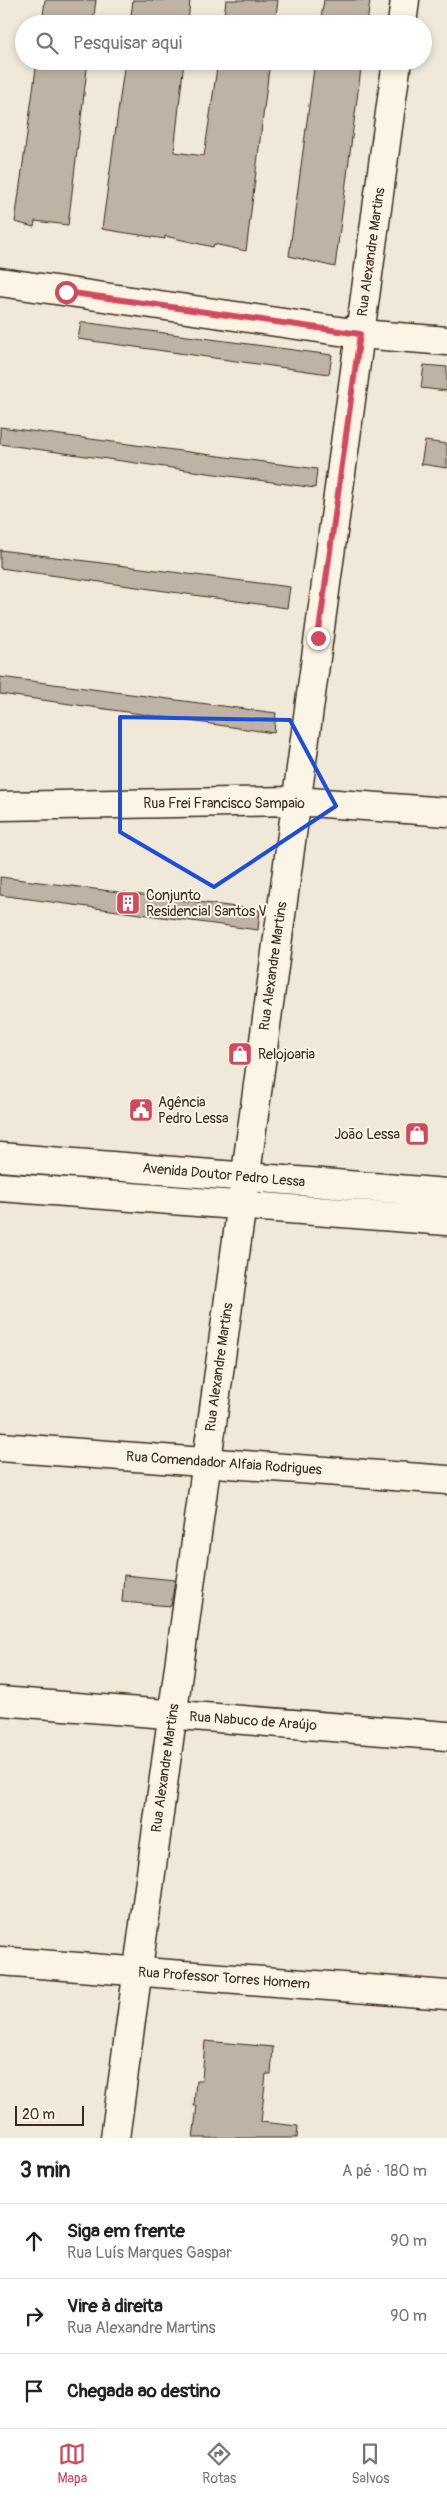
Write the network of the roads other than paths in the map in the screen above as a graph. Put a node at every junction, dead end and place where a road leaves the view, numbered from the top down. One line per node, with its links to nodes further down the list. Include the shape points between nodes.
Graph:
1 (405, 0): 2 (street)
2 (403, 15)
3 (396, 70): 5 (street, Rua Alexandre Martins)
4 (0, 282): 5 (street)
5 (360, 334): 6 (street); 7 (street, Rua Alexandre Martins)
6 (447, 341)
7 (296, 802): 8 (street, Rua Frei Francisco Sampaio); 9 (street, Rua Frei Francisco Sampaio); 11 (street, Rua Alexandre Martins)
8 (0, 806)
9 (447, 812)
10 (0, 1157): 11 (street, Avenida Doutor Pedro Lessa)
11 (245, 1176): 13 (street, Avenida Doutor Pedro Lessa); 14 (street, Rua Alexandre Martins)
12 (0, 1186): 14 (street, Avenida Doutor Pedro Lessa)
13 (447, 1193)
14 (241, 1204): 15 (street, Avenida Doutor Pedro Lessa); 17 (street, Rua Alexandre Martins)
15 (447, 1221)
16 (0, 1447): 17 (street, Rua Comendador Alfaia Rodrigues)
17 (206, 1462): 18 (street, Rua Comendador Alfaia Rodrigues); 20 (street, Rua Alexandre Martins)
18 (447, 1480)
19 (0, 1701): 20 (street, Rua Nabuco de Araújo)
20 (172, 1715): 21 (street, Rua Nabuco de Araújo); 23 (street, Rua Alexandre Martins)
21 (447, 1736)
22 (0, 1961): 23 (street, Rua Professor Torres Homem)
23 (138, 1972): 24 (street, Rua Professor Torres Homem); 25 (street, Rua Alexandre Martins)
24 (447, 1995)
25 (116, 2138)

